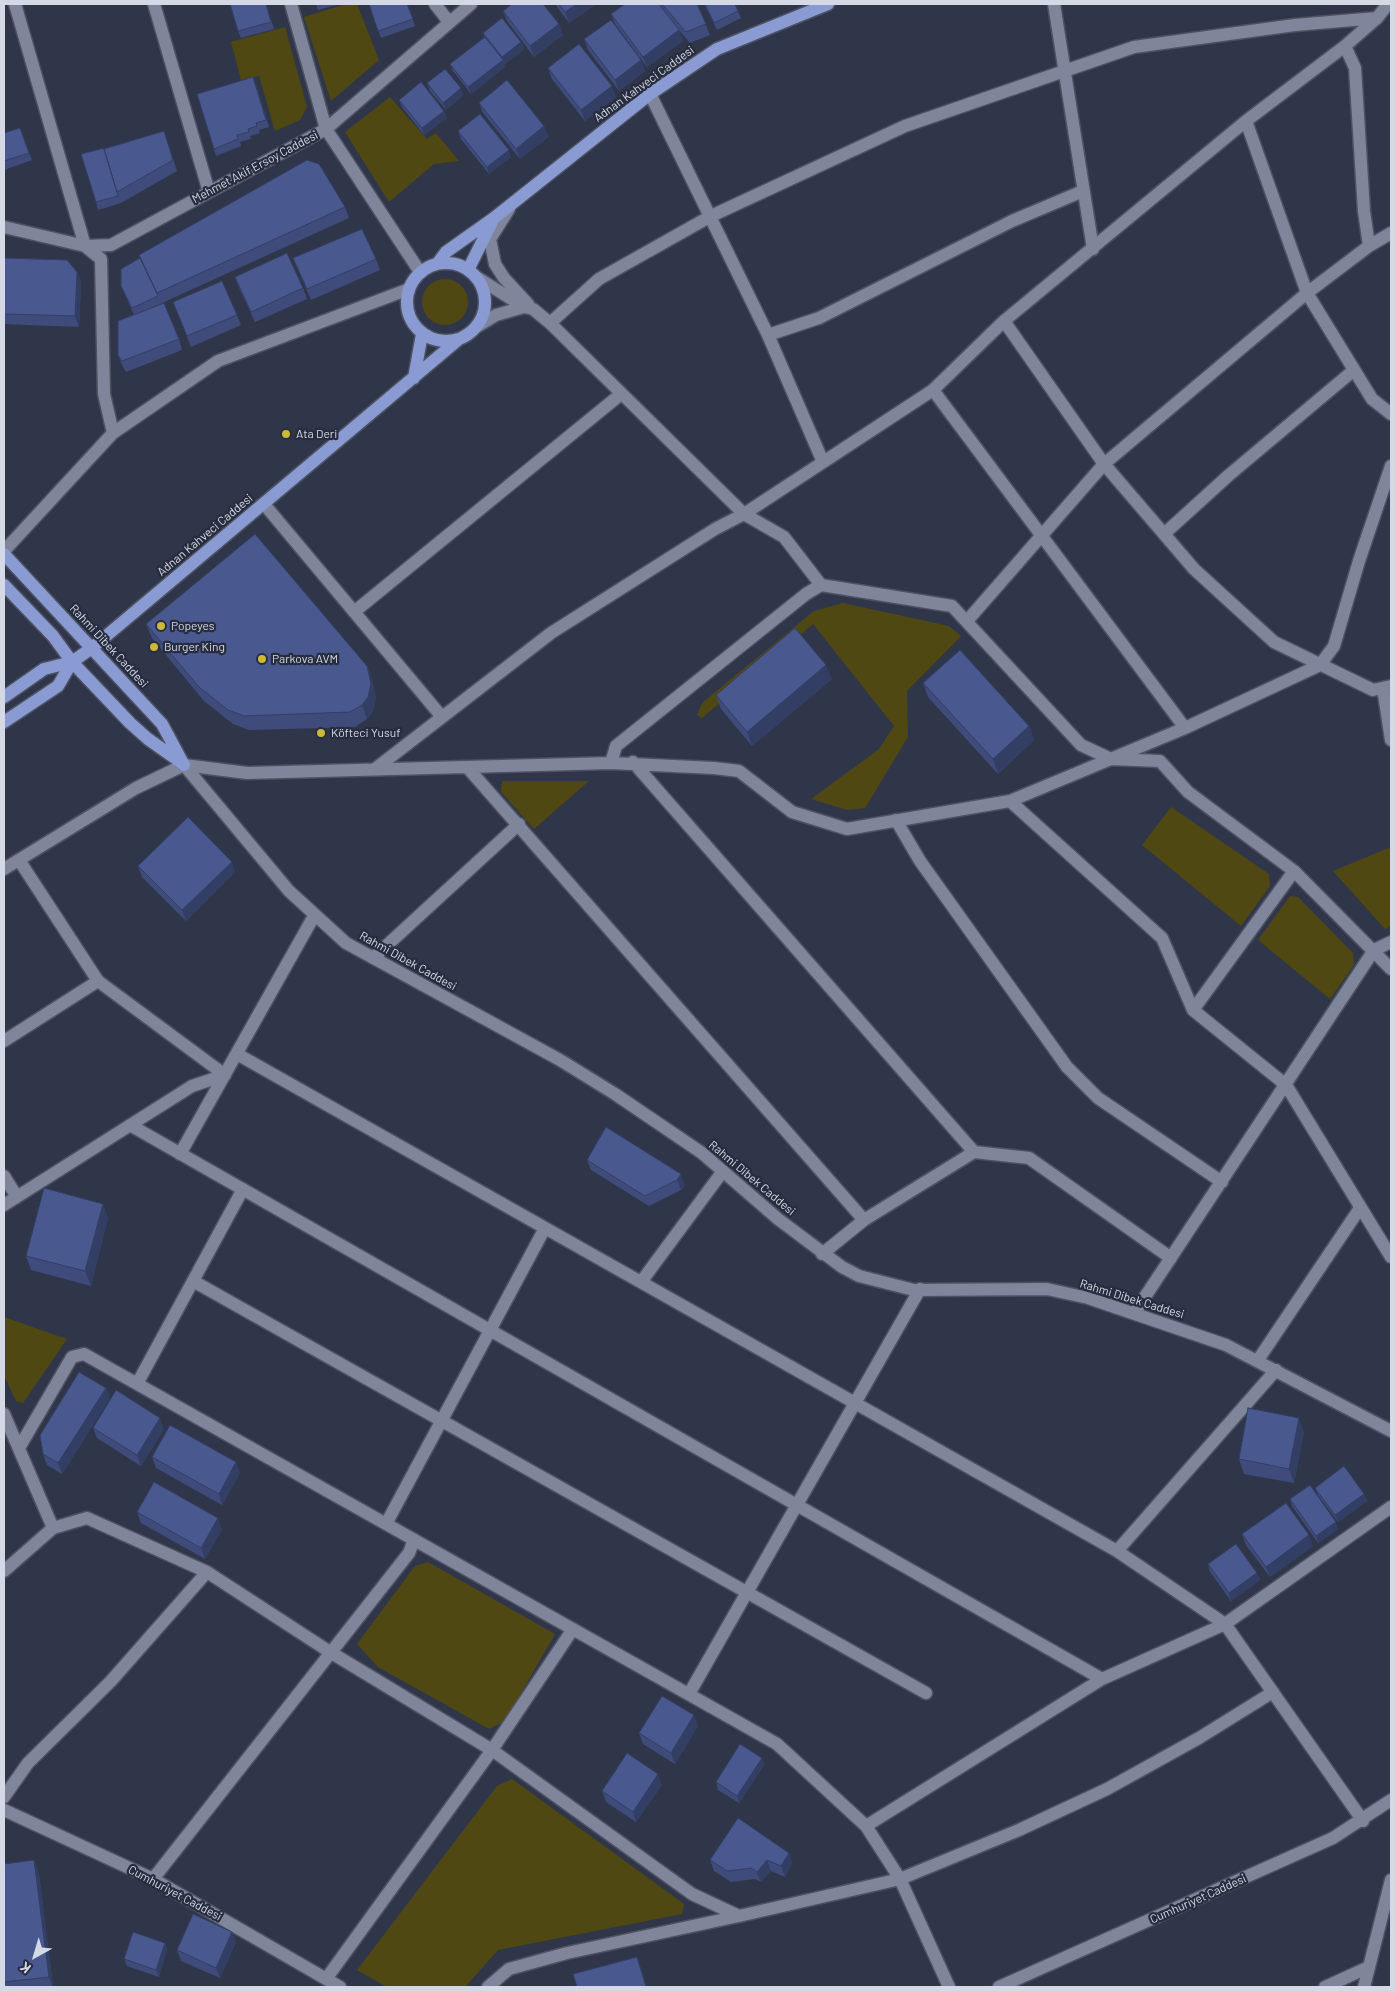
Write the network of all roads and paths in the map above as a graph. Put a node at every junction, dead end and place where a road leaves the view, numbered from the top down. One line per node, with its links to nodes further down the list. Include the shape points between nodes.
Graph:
1 (15, 4): 24 (street)
2 (154, 4): 18 (street)
3 (290, 4): 16 (street)
4 (435, 4): 11 (street)
5 (471, 4): 11 (street, Mehmet Akif Ersoy Caddesi)
6 (828, 4): 9 (main road, Adnan Kahveci Caddesi)
7 (1054, 4): 13 (street)
8 (1388, 4): 10 (street)
9 (810, 6): 14 (main road, Adnan Kahveci Caddesi, via 717,49)
10 (1377, 18): 12 (street); 13 (street, via 1295,25 1134,47)
11 (449, 22): 16 (street, Mehmet Akif Ersoy Caddesi)
12 (1345, 46): 15 (street); 25 (street, via 1356,68)
13 (1064, 71): 17 (street); 20 (street, via 905,126)
14 (650, 94): 19 (main road, Adnan Kahveci Caddesi); 20 (street)
15 (1246, 121): 26 (street); 31 (street)
16 (326, 128): 18 (street, Mehmet Akif Ersoy Caddesi); 28 (street)
17 (1084, 191): 26 (street); 37 (street, via 1012,221 819,318)
18 (209, 192): 24 (street, Mehmet Akif Ersoy Caddesi, via 111,245)
19 (514, 202): 21 (main road, Adnan Kahveci Caddesi); 32 (street, via 490,239 495,264)
20 (711, 216): 34 (street, via 599,279); 37 (street)
21 (494, 218): 27 (main road, Adnan Kahveci Caddesi, via 446,252); 29 (main road, Adnan Kahveci Caddesi, via 480,243)
22 (4, 227): 24 (street, Mehmet Akif Ersoy Caddesi)
23 (1391, 233): 25 (street)
24 (85, 246): 44 (street, via 101,259 104,394)
25 (1369, 246): 31 (street)
26 (1093, 249): 33 (street)
27 (437, 264): 28 (main road); 29 (main road, via 448,263)
28 (420, 272): 30 (main road)
29 (473, 274): 32 (street); 35 (main road, via 484,290 486,302)
30 (409, 289): 36 (main road, via 408,313); 44 (street, via 218,361)
31 (1307, 294): 39 (street); 46 (street)
32 (528, 308): 34 (street); 35 (street, via 496,315)
33 (1004, 321): 41 (street); 46 (street)
34 (550, 324): 42 (street)
35 (478, 326): 38 (main road)
36 (422, 334): 38 (main road, via 433,340); 40 (main road)
37 (768, 335): 45 (street)
38 (458, 340): 40 (main road, Adnan Kahveci Caddesi)
39 (1354, 370): 43 (street, via 1372,399); 50 (street)
40 (414, 378): 48 (main road, Adnan Kahveci Caddesi)
41 (933, 390): 45 (street); 51 (street)
42 (621, 394): 49 (street); 55 (street)
43 (1391, 414)
44 (113, 433): 52 (street)
45 (823, 462): 49 (street)
46 (1104, 464): 50 (street); 51 (street)
47 (1391, 466): 59 (street, via 1334,646)
48 (264, 504): 55 (street); 57 (main road, Adnan Kahveci Caddesi)
49 (744, 514): 53 (street, via 784,537); 62 (street, via 550,633)
50 (1164, 534): 59 (street, via 1194,569 1274,642)
51 (1042, 536): 56 (street); 64 (street)
52 (4, 552): 57 (main road, Rahmi Dibek Caddesi)
53 (821, 585): 56 (street, via 952,606); 68 (street, via 616,746)
54 (4, 586): 58 (main road, Rahmi Dibek Caddesi, via 53,636)
55 (354, 612): 62 (street)
56 (967, 621): 66 (street, via 1081,746)
57 (93, 647): 58 (main road, Adnan Kahveci Caddesi); 69 (main road, Rahmi Dibek Caddesi, via 162,724)
58 (72, 662): 61 (main road, Adnan Kahveci Caddesi, via 44,669); 63 (main road, via 58,686); 69 (main road, Rahmi Dibek Caddesi, via 148,739)
59 (1320, 665): 60 (street, via 1373,690); 64 (street)
60 (1387, 687): 65 (street)
61 (6, 691)
62 (442, 717): 71 (street)
63 (4, 722)
64 (1185, 728): 66 (street)
65 (1391, 740)
66 (1111, 759): 72 (street); 77 (street, via 1160,761 1188,792)
67 (633, 762): 68 (street); 73 (street, via 739,771 792,812 847,828); 90 (street)
68 (611, 763): 70 (street)
69 (184, 765): 71 (street, via 247,773); 75 (street, via 136,788); 78 (street, Rahmi Dibek Caddesi, via 289,892)
70 (467, 767): 71 (street); 74 (street)
71 (376, 769)
72 (1010, 801): 73 (street); 84 (street, via 1162,938)
73 (896, 820): 94 (street, via 920,861 1067,1067 1098,1098)
74 (519, 824): 81 (street); 99 (street)
75 (19, 860): 76 (street); 83 (street)
76 (4, 869)
77 (1294, 871): 80 (street); 84 (street)
78 (314, 916): 81 (street, Rahmi Dibek Caddesi, via 346,943); 86 (street)
79 (1391, 942): 80 (street)
80 (1374, 950): 82 (street); 88 (street)
81 (373, 958): 92 (street, Rahmi Dibek Caddesi, via 560,1060 676,1134)
82 (1391, 969)
83 (98, 982): 85 (street); 87 (street)
84 (1193, 1010): 88 (street)
85 (4, 1041)
86 (237, 1054): 87 (street); 100 (street)
87 (225, 1075): 89 (street, via 192,1086); 91 (street)
88 (1286, 1085): 94 (street); 98 (street)
89 (130, 1125): 91 (street); 96 (street)
90 (974, 1152): 99 (street); 103 (street, via 1030,1158)
91 (180, 1154): 95 (street)
92 (723, 1171): 101 (street, Rahmi Dibek Caddesi); 105 (street)
93 (4, 1176): 96 (street)
94 (1222, 1182): 103 (street)
95 (243, 1189): 104 (street); 108 (street)
96 (18, 1197): 97 (street)
97 (4, 1205)
98 (1360, 1208): 102 (street); 109 (street)
99 (864, 1220): 101 (street)
100 (545, 1228): 105 (street); 108 (street)
101 (822, 1254): 106 (street, Rahmi Dibek Caddesi, via 859,1276)
102 (1391, 1257)
103 (1171, 1258): 107 (street)
104 (193, 1281): 111 (street); 114 (street)
105 (641, 1282): 112 (street)
106 (920, 1290): 107 (street, Rahmi Dibek Caddesi, via 1047,1289); 112 (street)
107 (1135, 1312): 109 (street, Rahmi Dibek Caddesi, via 1226,1344)
108 (491, 1331): 114 (street); 117 (street)
109 (1258, 1360): 110 (street, Rahmi Dibek Caddesi)
110 (1276, 1370): 115 (street, Rahmi Dibek Caddesi); 122 (street)
111 (137, 1384): 116 (street, via 84,1354 72,1357); 119 (street)
112 (855, 1403): 117 (street); 122 (street)
113 (4, 1414): 116 (street)
114 (442, 1421): 119 (street); 125 (street)
115 (1391, 1430)
116 (19, 1448): 120 (street)
117 (797, 1506): 125 (street); 129 (street)
118 (1391, 1507): 126 (street)
119 (386, 1524): 121 (street)
120 (53, 1528): 123 (street); 124 (street, via 87,1518)
121 (414, 1540): 127 (street); 128 (street, via 409,1553)
122 (1117, 1551): 126 (street)
123 (4, 1571)
124 (207, 1572): 128 (street); 134 (street, via 111,1681 28,1763)
125 (747, 1592): 131 (street); 132 (street)
126 (1225, 1624): 129 (street); 130 (street)
127 (573, 1629): 132 (street); 133 (street)
128 (330, 1652): 133 (street); 139 (street)
129 (1102, 1679): 138 (street)
130 (1273, 1692): 137 (street); 140 (street, via 1108,1789)
131 (926, 1693)
132 (689, 1694): 138 (street, via 777,1744)
133 (492, 1750): 142 (street, via 692,1894); 144 (street)
134 (4, 1797)
135 (1391, 1800): 137 (street, Cumhuriyet Caddesi)
136 (4, 1810): 139 (street, Cumhuriyet Caddesi)
137 (1363, 1820): 148 (street, Cumhuriyet Caddesi, via 1333,1838)
138 (866, 1826): 140 (street)
139 (153, 1879): 144 (street, Cumhuriyet Caddesi)
140 (900, 1879): 142 (street); 147 (street)
141 (1391, 1880): 143 (street)
142 (739, 1916): 146 (street, via 567,1953 509,1969)
143 (1369, 1967): 149 (street); 150 (street)
144 (326, 1979): 145 (street, Cumhuriyet Caddesi)
145 (340, 1987)
146 (488, 1987)
147 (949, 1987)
148 (999, 1987)
149 (1326, 1987)
150 (1364, 1987)

